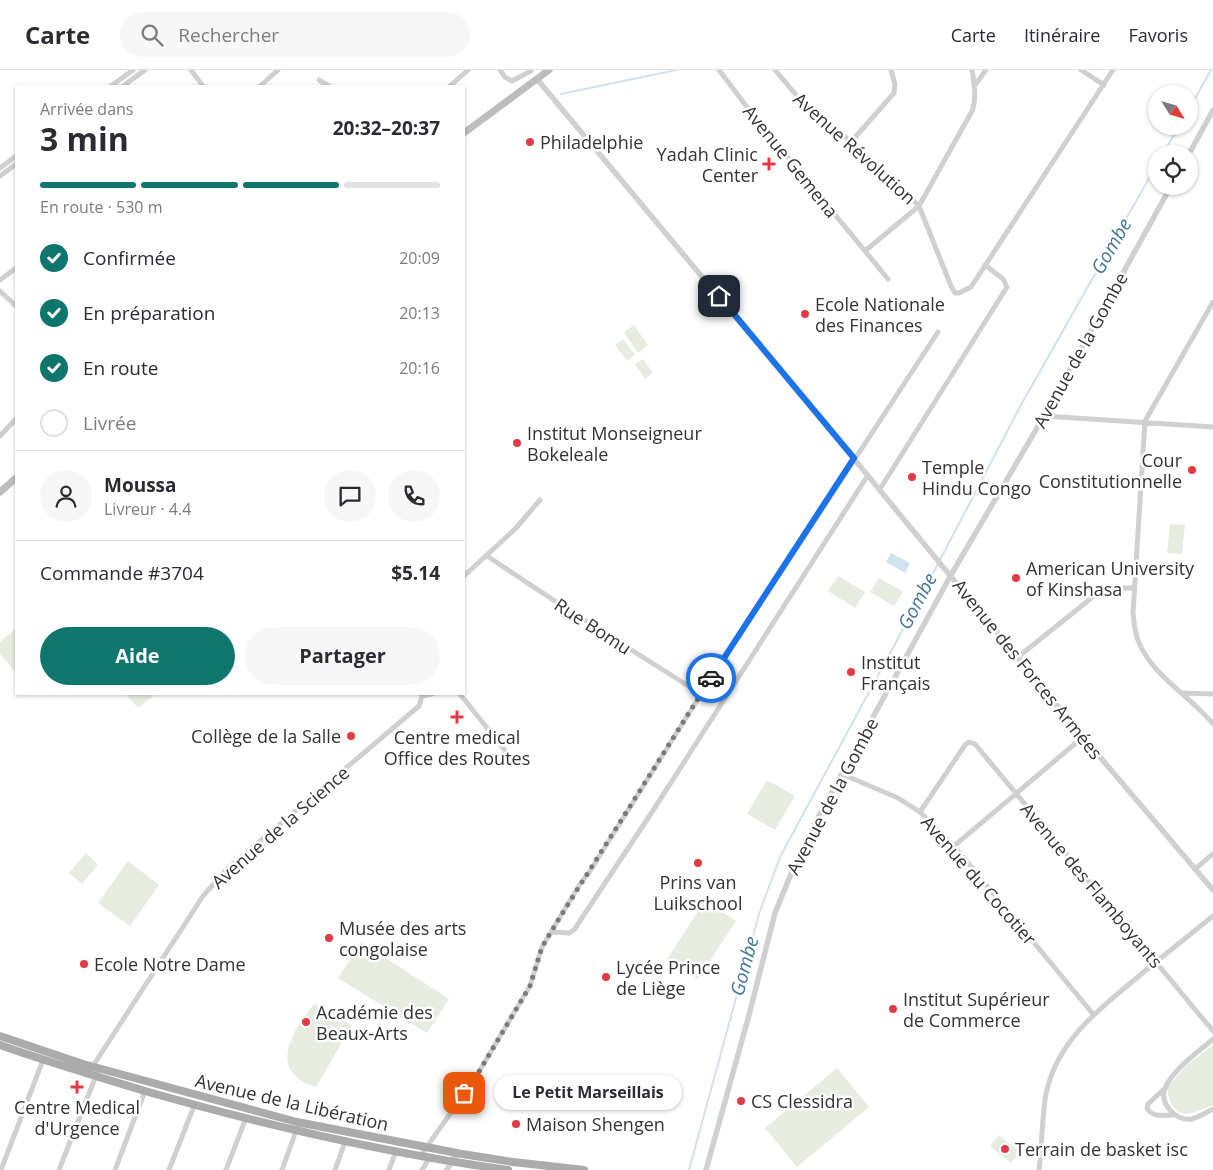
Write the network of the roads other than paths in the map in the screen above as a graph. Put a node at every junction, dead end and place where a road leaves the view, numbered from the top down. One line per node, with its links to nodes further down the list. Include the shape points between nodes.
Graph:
1 (133, 70): 18 (street)
2 (145, 70): 19 (street)
3 (190, 70): 20 (street)
4 (278, 70): 21 (street)
5 (468, 70): 23 (street)
6 (500, 70): 15 (street, via 512,81)
7 (549, 70): 16 (main road)
8 (719, 70): 36 (street, Avenue Gemena)
9 (775, 70): 28 (street, Avenue Révolution, via 795,95)
10 (891, 70): 28 (street, via 894,94)
11 (972, 70): 24 (street)
12 (986, 70): 24 (street)
13 (1081, 70): 25 (street)
14 (1114, 70): 25 (street)
15 (530, 71): 16 (street)
16 (537, 79): 27 (main road); 50 (street, Avenue des Forces Armées)
17 (319, 80): 22 (street)
18 (112, 85)
19 (124, 85)
20 (202, 85)
21 (261, 85)
22 (327, 85)
23 (451, 85)
24 (975, 85): 35 (street, via 975,105 970,118)
25 (1104, 85): 37 (street)
26 (1213, 110): 29 (street)
27 (465, 132)
28 (851, 142): 35 (street, Avenue Révolution)
29 (1194, 145)
30 (15, 157): 32 (street)
31 (15, 165): 33 (street)
32 (0, 168)
33 (0, 176)
34 (1166, 195): 45 (street, Avenue de la Gombe)
35 (919, 206): 36 (street); 37 (street, Avenue Révolution, via 955,293 971,287)
36 (864, 251): 39 (street, Avenue Gemena)
37 (985, 265): 53 (street, via 1003,279 1007,287)
38 (15, 269): 40 (street)
39 (888, 279)
40 (0, 280)
41 (0, 291): 43 (street)
42 (1213, 302): 47 (street)
43 (15, 305)
44 (938, 332): 50 (street)
45 (1044, 416): 47 (street); 58 (street, Avenue de la Gombe)
46 (15, 419): 49 (street)
47 (1145, 421): 48 (street); 59 (street)
48 (1213, 426)
49 (0, 436)
50 (854, 458): 51 (street, Avenue des Forces Armées); 62 (street)
51 (868, 474): 53 (street, Avenue des Forces Armées); 77 (street, via 574,930 569,933)
52 (15, 479): 54 (main road)
53 (880, 489): 58 (street, Avenue des Forces Armées)
54 (0, 492)
55 (540, 500): 56 (street)
56 (487, 556): 57 (street); 62 (street, Rue Bomu)
57 (465, 575)
58 (951, 576): 60 (street, Avenue des Forces Armées); 69 (street, Avenue de la Gombe)
59 (1134, 588): 60 (street, via 1100,592); 61 (street, via 1133,613 1139,642 1155,667)
60 (1018, 657): 67 (street, Avenue des Forces Armées)
61 (1183, 693): 63 (street); 66 (street)
62 (701, 694): 77 (street)
63 (1213, 694)
64 (422, 695): 85 (street, Avenue de la Science, via 419,706 214,883)
65 (461, 695): 68 (street)
66 (1213, 724)
67 (1083, 736): 70 (street); 74 (street, Avenue des Forces Armées)
68 (507, 753)
69 (842, 774): 71 (street, Avenue du Cocotier, via 898,798); 113 (street, Avenue de la Gombe, via 793,869 775,913)
70 (1016, 793): 71 (street, Avenue des Flamboyants, via 979,748 969,742); 72 (street); 78 (street, Avenue des Flamboyants)
71 (920, 812): 72 (street, Avenue du Cocotier)
72 (954, 846): 79 (street, Avenue du Cocotier)
73 (1213, 854): 74 (street)
74 (1195, 869): 75 (street, Avenue des Forces Armées)
75 (1213, 890)
76 (1213, 916): 78 (street)
77 (551, 932): 95 (street, via 542,947 530,986 474,1080)
78 (1155, 962): 79 (street); 80 (street, Avenue des Flamboyants)
79 (1093, 1014): 114 (street, via 1064,1050 1053,1073 1046,1094)
80 (1213, 1031)
81 (0, 1036): 85 (main road, Avenue de la Libération)
82 (1213, 1039): 87 (street)
83 (0, 1045): 84 (main road, Avenue de la Libération)
84 (43, 1060): 86 (main road, Avenue de la Libération); 101 (street)
85 (96, 1068): 86 (street, Avenue de la Science); 93 (main road, Avenue de la Libération)
86 (92, 1076): 88 (main road, Avenue de la Libération); 102 (street, Avenue de la Science)
87 (1164, 1089): 91 (street, via 1167,1108); 91 (street, via 1147,1108 1155,1115)
88 (145, 1091): 89 (main road, Avenue de la Libération); 103 (street)
89 (194, 1106): 92 (main road, Avenue de la Libération); 104 (street)
90 (1213, 1109): 91 (street, via 1191,1119)
91 (1174, 1115)
92 (246, 1118): 93 (main road, Avenue de la Libération); 105 (street)
93 (297, 1126): 94 (main road, Avenue de la Libération); 95 (main road, Avenue de la Libération); 106 (street)
94 (345, 1142): 96 (main road, Avenue de la Libération); 107 (street)
95 (425, 1147): 97 (main road, Avenue de la Libération); 98 (street)
96 (396, 1151): 98 (main road, Avenue de la Libération); 108 (street)
97 (457, 1153): 100 (street); 112 (main road, Avenue de la Libération)
98 (421, 1155): 99 (main road, Avenue de la Libération)
99 (430, 1157): 100 (main road, Avenue de la Libération); 109 (street)
100 (453, 1162): 110 (street); 111 (main road, Avenue de la Libération)
101 (2, 1170)
102 (59, 1170)
103 (115, 1170)
104 (169, 1170)
105 (226, 1170)
106 (282, 1170)
107 (335, 1170)
108 (389, 1170)
109 (422, 1170)
110 (447, 1170)
111 (508, 1170)
112 (584, 1170)
113 (706, 1170)
114 (1039, 1170)

